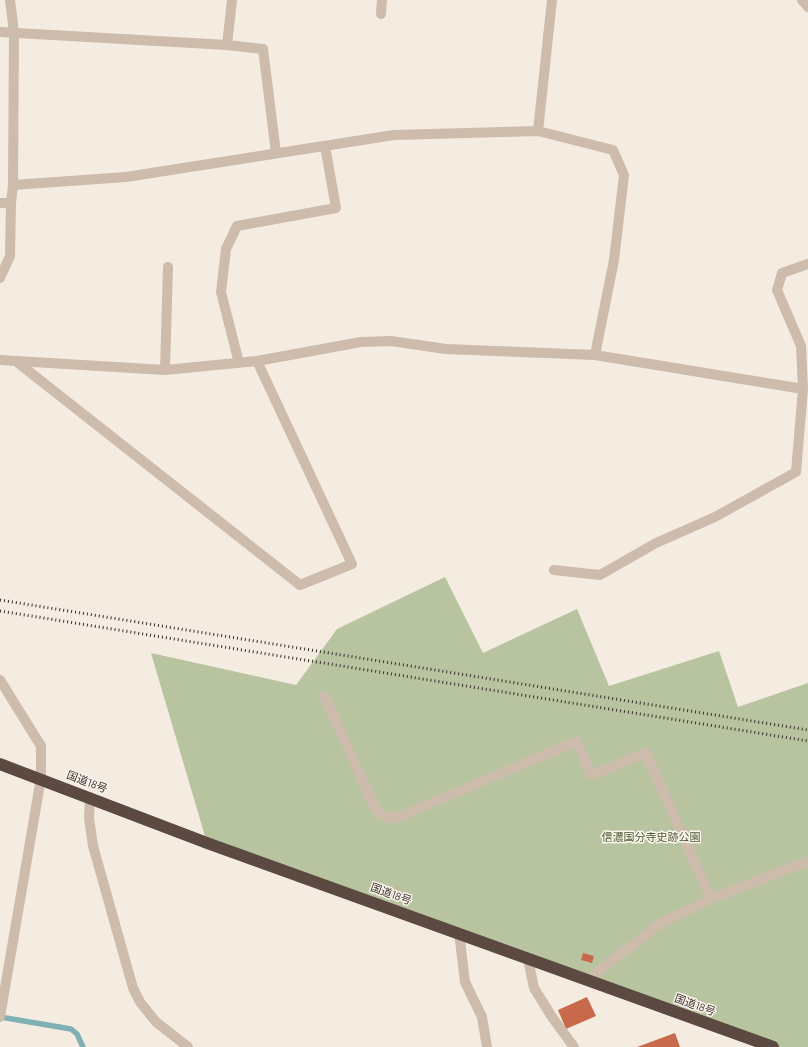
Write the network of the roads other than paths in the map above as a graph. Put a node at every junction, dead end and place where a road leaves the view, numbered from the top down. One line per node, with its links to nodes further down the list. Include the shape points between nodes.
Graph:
1 (10, 0): 9 (street)
2 (232, 0): 10 (street)
3 (382, 0): 7 (street)
4 (552, 0): 11 (street)
5 (802, 0): 6 (street)
6 (808, 7)
7 (381, 14)
8 (0, 32): 9 (street)
9 (14, 32): 10 (street); 14 (street)
10 (227, 45): 13 (street, via 263,49)
11 (538, 132): 12 (street, via 394,135); 21 (street, via 613,150 624,175 614,260)
12 (325, 146): 13 (street); 25 (street, via 336,208 237,226 226,248 221,292)
13 (276, 153): 14 (street, via 126,177)
14 (13, 185): 16 (street)
15 (0, 203): 16 (street)
16 (11, 203): 19 (street, via 10,256)
17 (808, 264): 20 (street, via 782,273 777,290)
18 (168, 267): 26 (street)
19 (0, 278)
20 (805, 346): 27 (street)
21 (595, 355): 23 (street, via 446,349 361,342); 27 (street)
22 (0, 360): 24 (street)
23 (257, 361): 24 (street, via 352,564 300,585); 25 (street)
24 (17, 362): 26 (street)
25 (239, 363): 26 (street)
26 (165, 370)
27 (803, 389): 28 (street, via 796,472 715,517 656,543 600,575)
28 (554, 570)
29 (0, 680): 32 (street, via 41,746)
30 (324, 696): 35 (street, via 376,810 386,818 396,818 577,741 591,775 646,753)
31 (0, 764): 32 (highway, 国道18号)
32 (41, 778): 33 (highway, 国道18号); 39 (street)
33 (90, 798): 36 (highway, 国道18号, via 207,843); 40 (street, via 89,818 93,846 133,988 140,1002 156,1022)
34 (808, 861): 35 (street)
35 (712, 899): 38 (street, via 661,923)
36 (459, 932): 37 (highway, 国道18号); 41 (street, via 465,982 482,1017)
37 (528, 959): 38 (highway, 国道18号); 42 (street, via 534,988)
38 (588, 979): 43 (highway, 国道18号)
39 (0, 1017)
40 (188, 1047)
41 (487, 1047)
42 (574, 1047)
43 (773, 1047)

